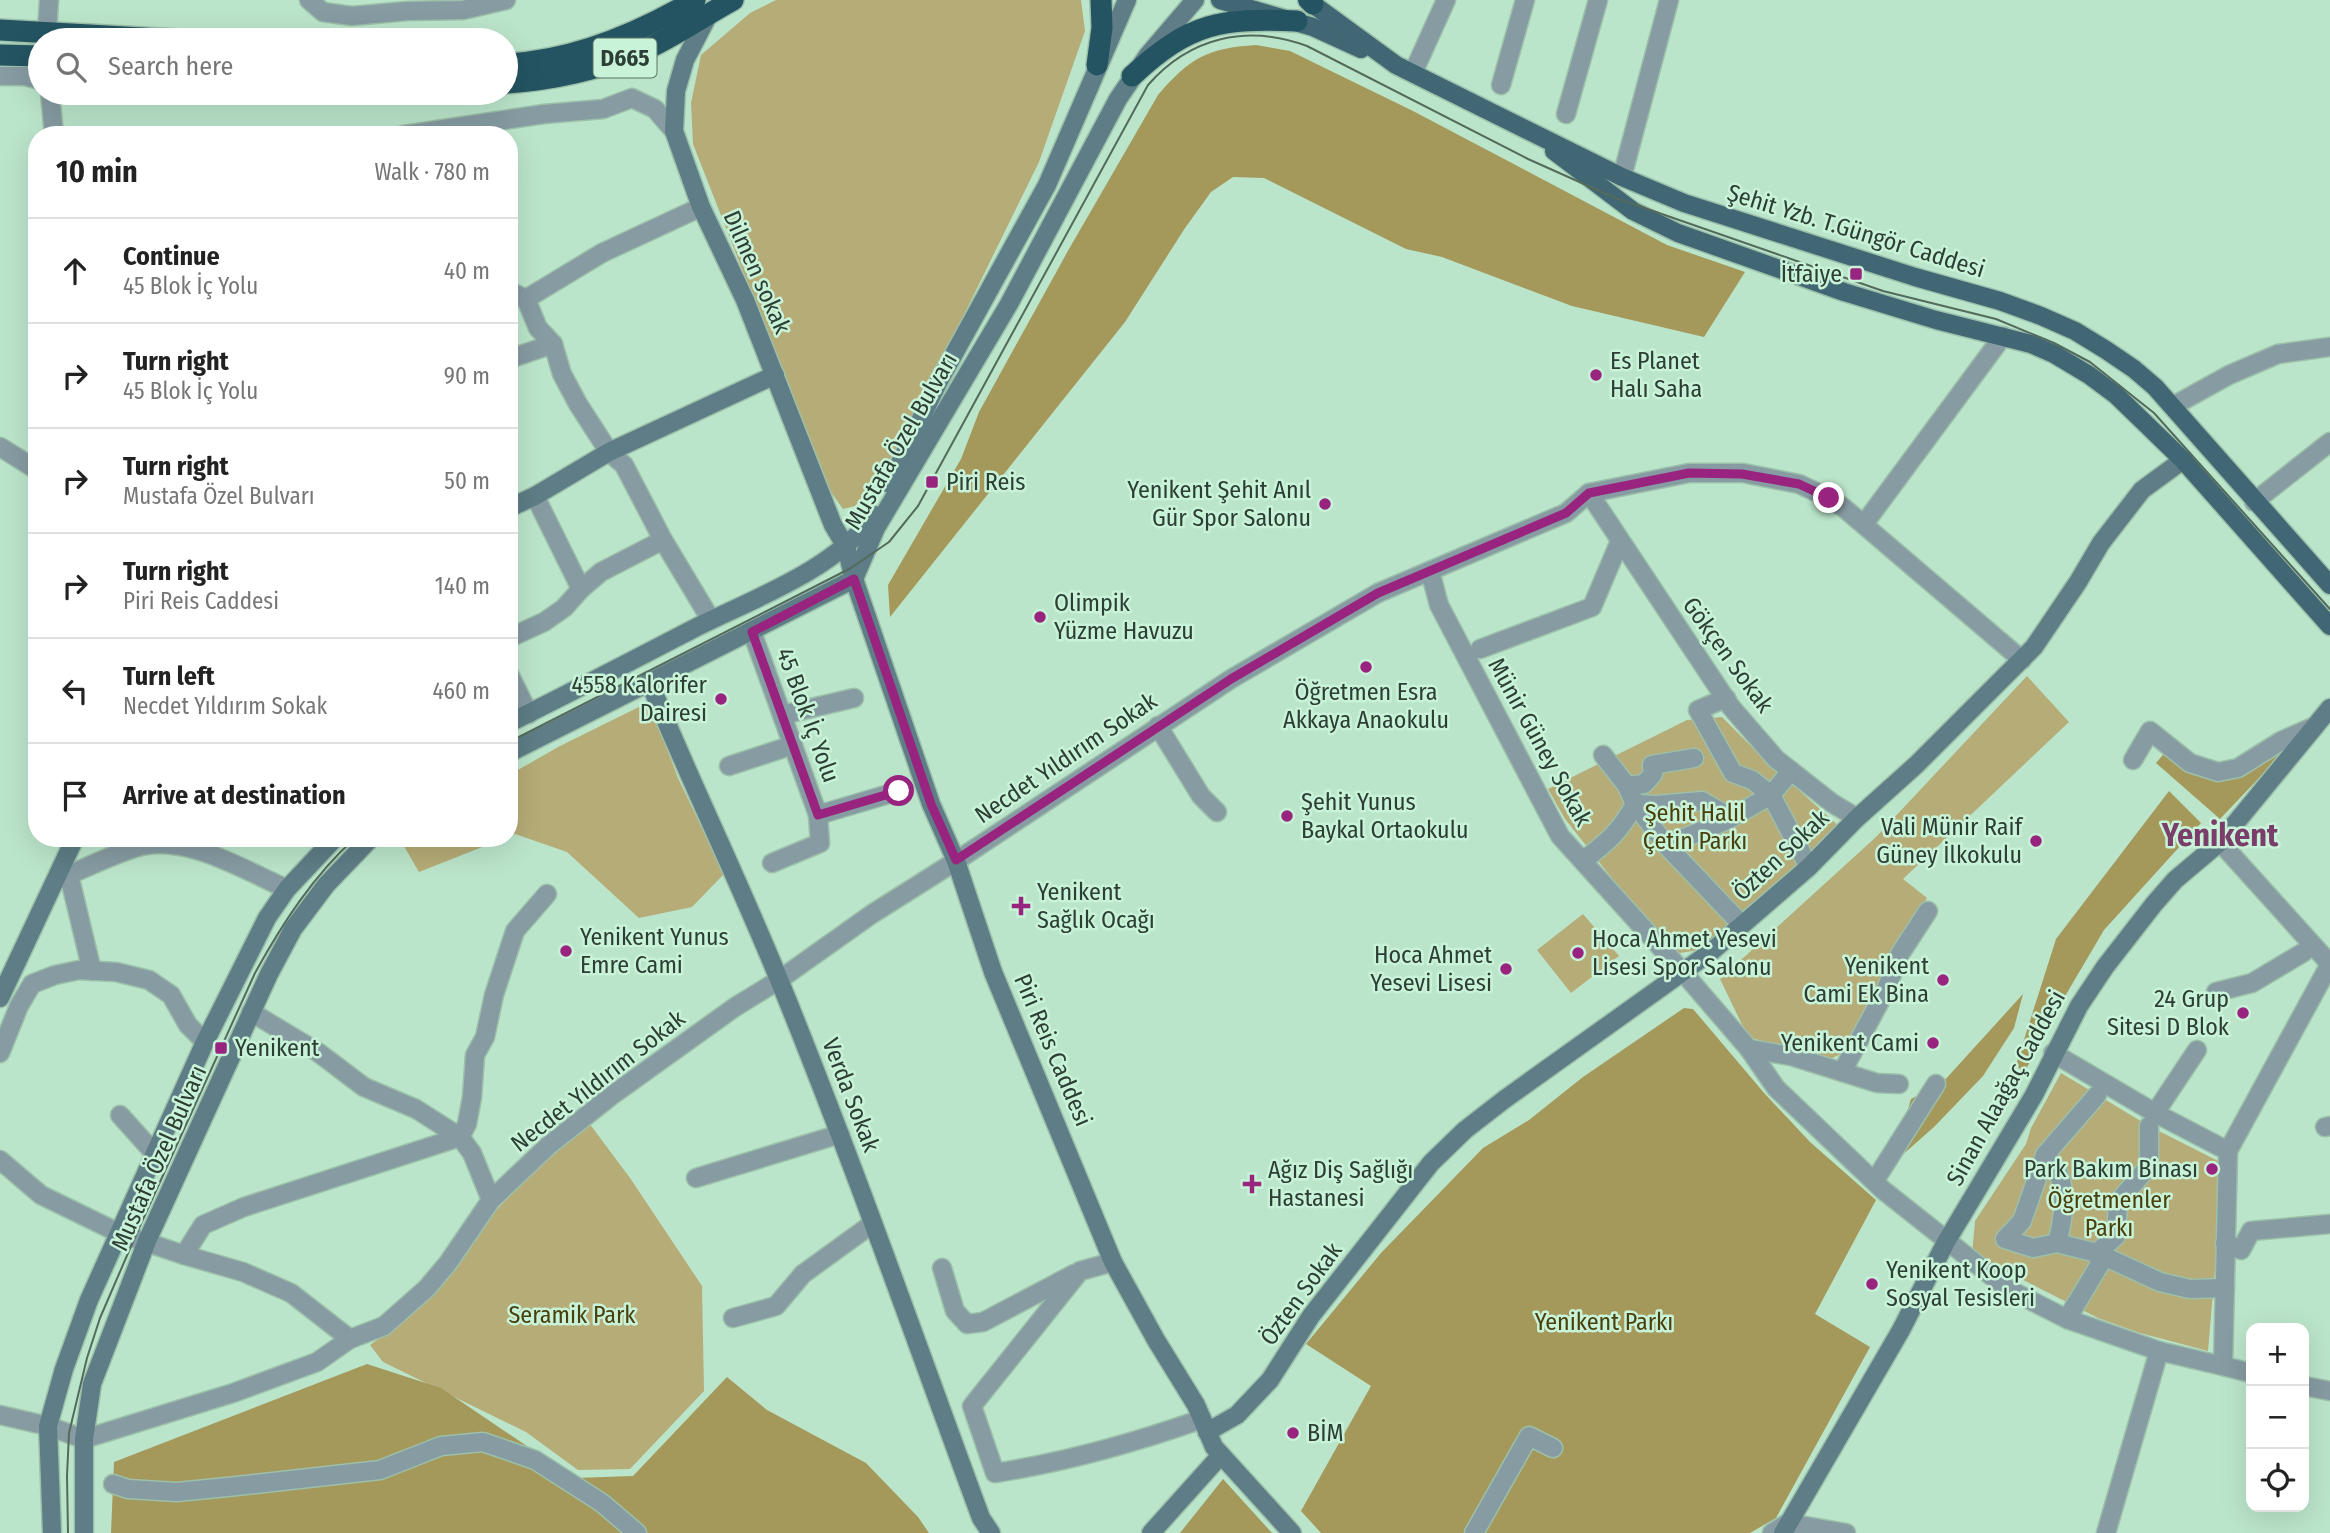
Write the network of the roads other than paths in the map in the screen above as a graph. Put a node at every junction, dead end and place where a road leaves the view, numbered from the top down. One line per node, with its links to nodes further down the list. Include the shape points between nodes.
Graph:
1 (49, 0): 17 (street)
2 (309, 0): 14 (street, via 323,12 352,16 463,10)
3 (506, 0): 14 (street)
4 (733, 0): 15 (highway, D665)
5 (1101, 0): 23 (highway)
6 (1127, 0): 23 (main road, Mustafa Özel Bulvarı)
7 (1195, 0): 27 (main road, Mustafa Özel Bulvarı)
8 (1220, 0): 16 (main road)
9 (1446, 0): 25 (street)
10 (1525, 0): 30 (street)
11 (1598, 0): 32 (street)
12 (1669, 0): 37 (street)
13 (1310, 1): 24 (main road, Şehit Yzb. T.Güngör Caddesi)
14 (483, 3)
15 (702, 7): 22 (highway, D665, via 672,14 586,50); 29 (highway, D665, via 640,52 555,79); 36 (main road, Dilmen sokak, via 676,91)
16 (1297, 21): 24 (main road); 27 (highway, via 1218,23 1174,41)
17 (47, 28)
18 (0, 30): 19 (highway)
19 (28, 31)
20 (0, 55): 21 (highway)
21 (28, 56)
22 (518, 63)
23 (1097, 65): 59 (main road, Mustafa Özel Bulvarı, via 1047,185 938,383 877,512)
24 (1396, 65): 25 (main road, Şehit Yzb. T.Güngör Caddesi)
25 (1413, 73): 33 (main road, Şehit Yzb. T.Güngör Caddesi)
26 (0, 76): 28 (street)
27 (1132, 76): 61 (main road, Mustafa Özel Bulvarı, via 1009,303 876,528)
28 (28, 77)
29 (518, 82)
30 (1502, 85)
31 (51, 105): 34 (street)
32 (1566, 114)
33 (1517, 124): 37 (main road, Şehit Yzb. T.Güngör Caddesi); 41 (main road, via 1633,211 1678,233 1844,292)
34 (53, 126)
35 (464, 126): 36 (street, via 603,109 632,98 654,109)
36 (674, 131): 38 (main road, Dilmen sokak)
37 (1622, 177): 46 (main road, Şehit Yzb. T.Güngör Caddesi, via 1684,203 2041,316 2075,331 2134,369)
38 (701, 206): 40 (street, via 602,253); 45 (main road, Dilmen sokak)
39 (518, 295): 40 (street)
40 (526, 299): 42 (street, via 538,328)
41 (2003, 336): 50 (main road, via 2054,354 2090,374); 56 (street)
42 (553, 344): 44 (street); 49 (street, via 562,374)
43 (2330, 347): 46 (street, via 2278,354)
44 (518, 356)
45 (775, 375): 49 (main road); 59 (main road, Dilmen sokak)
46 (2173, 406): 54 (main road, Şehit Yzb. T.Güngör Caddesi)
47 (2330, 442): 54 (street)
48 (0, 447): 51 (street)
49 (609, 452): 53 (main road); 57 (street, via 624,465)
50 (2183, 460): 65 (main road); 69 (main road, Özten Sokak, via 2142,489)
51 (28, 464)
52 (1589, 493): 56 (street, Necdet Yıldırım Sokak, via 1689,473 1742,474 1799,484 1829,498); 58 (street, Gökçen Sokak); 60 (street, Necdet Yıldırım Sokak, via 1566,513)
53 (535, 496): 55 (main road); 63 (street)
54 (2254, 502): 62 (main road, Şehit Yzb. T.Güngör Caddesi)
55 (518, 504)
56 (1864, 524): 69 (street, Necdet Yıldırım Sokak)
57 (663, 540): 63 (street, via 601,572); 64 (street)
58 (1620, 541): 68 (street, via 1592,607); 73 (street, Gökçen Sokak)
59 (846, 547): 61 (main road, Piri Reis Caddesi); 64 (main road, Mustafa Özel Bulvarı, via 789,582)
60 (1430, 571): 78 (street, Necdet Yıldırım Sokak, via 1378,593); 103 (street, Münir Güney Sokak, via 1439,605 1486,696 1560,836)
61 (854, 579): 66 (main road); 102 (main road, Piri Reis Caddesi, via 931,804)
62 (2328, 580)
63 (581, 589): 67 (street, via 564,608)
64 (710, 621): 75 (main road, Mustafa Özel Bulvarı)
65 (2330, 626)
66 (752, 632): 70 (main road); 76 (street, 45 Blok İç Yolu)
67 (518, 634)
68 (1480, 649)
69 (2022, 660): 94 (main road, Özten Sokak)
70 (649, 681): 81 (main road); 115 (main road, Verda Sokak)
71 (518, 692): 75 (street)
72 (854, 698): 76 (street)
73 (1726, 698): 86 (street, Gökçen Sokak); 89 (street, via 1698,710 1733,773 1752,780)
74 (2330, 708): 79 (main road, Sinan Alaağaç Caddesi)
75 (529, 713): 77 (main road, Mustafa Özel Bulvarı)
76 (782, 715): 80 (street, 45 Blok İç Yolu)
77 (518, 718)
78 (1158, 726): 91 (street, via 1201,796); 102 (street, Necdet Yıldırım Sokak)
79 (2315, 726): 84 (street, via 2238,768 2218,772 2190,763 2150,731); 95 (main road, Sinan Alaağaç Caddesi)
80 (793, 745): 85 (street); 92 (street, 45 Blok İç Yolu)
81 (518, 748)
82 (1603, 755): 87 (street)
83 (1694, 758): 87 (street, via 1652,765 1653,774 1644,784)
84 (2133, 760)
85 (729, 766)
86 (1791, 771): 89 (street); 94 (street, Gökçen Sokak)
87 (1627, 786): 90 (street)
88 (899, 791): 92 (street, 45 Blok İç Yolu)
89 (1770, 795): 93 (street); 105 (street)
90 (1635, 804): 93 (street, via 1702,801); 96 (street); 103 (street, via 1609,841)
91 (1217, 813)
92 (818, 815): 104 (street, via 820,843)
93 (1731, 818): 96 (street)
94 (1857, 818): 105 (main road, Özten Sokak)
95 (2220, 842): 112 (street); 123 (main road, Sinan Alaağaç Caddesi, via 2154,904 2105,967)
96 (1665, 845): 110 (street)
97 (72, 847): 106 (main road)
98 (138, 847): 106 (street)
99 (192, 847): 107 (street)
100 (326, 847): 107 (main road, Mustafa Özel Bulvarı)
101 (362, 847): 118 (main road, Mustafa Özel Bulvarı, via 293,929)
102 (956, 860): 115 (street, Necdet Yıldırım Sokak); 148 (main road, Piri Reis Caddesi, via 993,972)
103 (1583, 861): 114 (street, Münir Güney Sokak)
104 (772, 863)
105 (1809, 867): 110 (main road, Özten Sokak)
106 (62, 877): 113 (street); 117 (main road)
107 (287, 889): 119 (main road, Mustafa Özel Bulvarı, via 267,918)
108 (547, 894): 131 (street, via 515,931 485,1037 475,1055 472,1097)
109 (1928, 911): 124 (street, via 1900,954)
110 (1742, 925): 114 (main road, Özten Sokak)
111 (2304, 952): 116 (street, via 2252,983)
112 (2330, 964): 132 (street)
113 (92, 971): 119 (street, via 149,980 171,995 188,1025); 122 (street, via 55,975 32,984)
114 (1682, 971): 120 (street, Münir Güney Sokak); 161 (main road, Özten Sokak, via 1465,1130 1431,1163 1374,1235 1311,1316 1270,1380 1237,1415)
115 (779, 980): 130 (main road, Verda Sokak); 138 (street, Necdet Yıldırım Sokak, via 611,1097 548,1146)
116 (2216, 992)
117 (0, 998)
118 (251, 1012): 131 (street, via 365,1087 416,1109); 142 (main road, Mustafa Özel Bulvarı)
119 (205, 1042): 133 (main road, Mustafa Özel Bulvarı)
120 (1749, 1049): 124 (street); 143 (street, Münir Güney Sokak, via 1776,1088 1883,1190)
121 (2197, 1050): 129 (street)
122 (0, 1053)
123 (2053, 1053): 129 (street); 143 (main road, Sinan Alaağaç Caddesi, via 2034,1095)
124 (1842, 1072): 125 (street, via 1877,1083)
125 (1899, 1084)
126 (1936, 1084): 136 (street)
127 (2097, 1095): 134 (street)
128 (120, 1115): 133 (street)
129 (2152, 1120): 132 (street); 146 (street, via 2150,1166 2118,1202 2116,1236)
130 (840, 1134): 137 (street); 139 (main road, Verda Sokak)
131 (460, 1137): 138 (street, via 472,1153); 147 (street, via 244,1207 203,1225)
132 (2228, 1151): 145 (street)
133 (155, 1154): 141 (main road, Mustafa Özel Bulvarı)
134 (2045, 1155): 144 (street, via 2056,1164 2062,1182 2064,1202); 144 (street, via 2022,1221 2005,1239 2033,1248)
135 (0, 1160): 141 (street, via 41,1195)
136 (1879, 1174)
137 (696, 1178)
138 (491, 1200): 154 (street, Necdet Yıldırım Sokak, via 428,1288 384,1326)
139 (872, 1224): 152 (street, via 803,1275 776,1306); 171 (main road, Verda Sokak, via 981,1518)
140 (2330, 1224): 145 (street, via 2251,1231 2241,1250)
141 (119, 1233): 142 (street); 162 (main road, Mustafa Özel Bulvarı, via 84,1312)
142 (147, 1241): 147 (street); 163 (main road, Mustafa Özel Bulvarı, via 92,1384)
143 (1946, 1242): 153 (street, Münir Güney Sokak, via 2008,1289); 167 (main road, Sinan Alaağaç Caddesi, via 1901,1330)
144 (2057, 1243): 146 (street)
145 (2225, 1243): 151 (street)
146 (2097, 1254): 151 (street, via 2160,1282 2190,1289); 153 (street, via 2100,1264)
147 (184, 1255): 154 (street, via 243,1272 291,1293)
148 (1113, 1262): 150 (street); 161 (main road, Piri Reis Caddesi)
149 (942, 1268): 150 (street, via 955,1311 967,1324 983,1322)
150 (1080, 1271): 161 (street, via 972,1406 995,1473)
151 (2225, 1289): 156 (street)
152 (733, 1318)
153 (2067, 1319): 155 (street, Münir Güney Sokak)
154 (350, 1339): 163 (street, Necdet Yıldırım Sokak, via 317,1362)
155 (2159, 1351): 156 (street, Münir Güney Sokak); 176 (street)
156 (2223, 1366): 157 (street, Münir Güney Sokak)
157 (2246, 1372)
158 (2308, 1386): 159 (street)
159 (2330, 1391)
160 (0, 1415): 162 (street)
161 (1205, 1425): 165 (main road, Piri Reis Caddesi)
162 (48, 1426): 163 (street); 168 (main road, Mustafa Özel Bulvarı)
163 (84, 1439): 169 (main road, Mustafa Özel Bulvarı)
164 (1553, 1448): 174 (street, via 1529,1436)
165 (1221, 1455): 172 (main road); 173 (main road, Piri Reis Caddesi)
166 (113, 1484): 170 (street, via 177,1492 380,1470 441,1446 483,1442 535,1460 602,1503)
167 (1781, 1530): 175 (street)
168 (52, 1533)
169 (84, 1533)
170 (637, 1533)
171 (991, 1533)
172 (1151, 1533)
173 (1292, 1533)
174 (1474, 1533)
175 (1846, 1533)
176 (2106, 1533)

